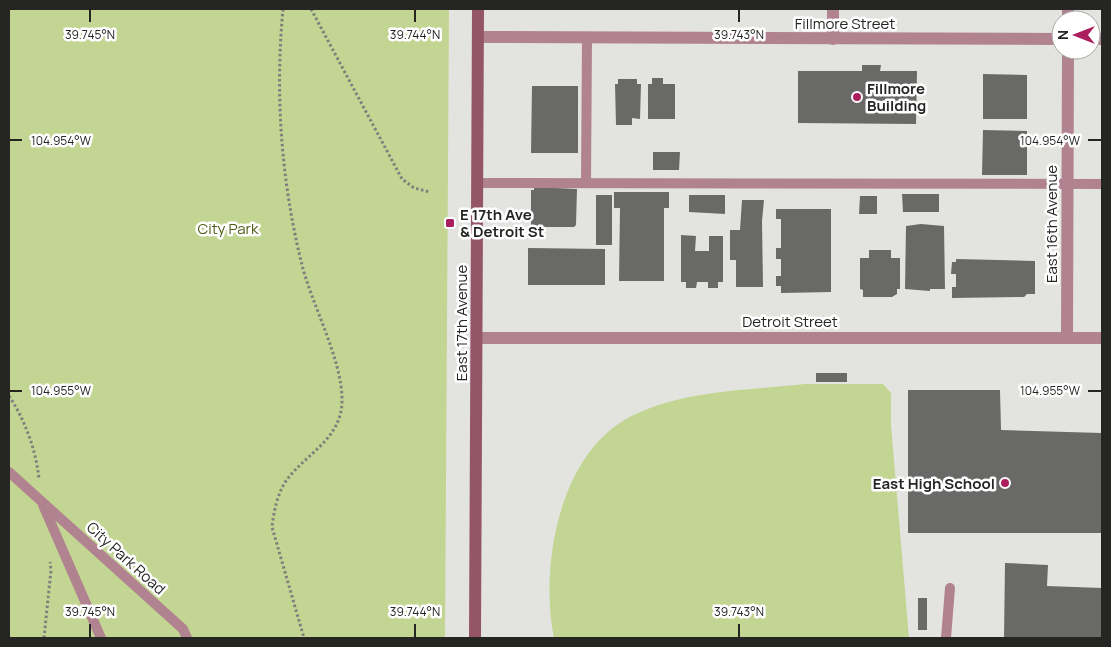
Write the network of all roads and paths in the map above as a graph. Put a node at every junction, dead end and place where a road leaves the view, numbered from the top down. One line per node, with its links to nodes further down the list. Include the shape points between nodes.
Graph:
1 (283, 9): 26 (path, via 282,147 289,205 310,294 342,381 342,405 334,427 322,446 288,478 273,512 272,527)
2 (311, 9): 14 (path, via 402,178 414,188)
3 (478, 9): 5 (main road, East 17th Avenue)
4 (833, 9): 7 (street)
5 (478, 37): 6 (street, Fillmore Street); 10 (main road, East 17th Avenue)
6 (587, 38): 7 (street, Fillmore Street); 11 (lane)
7 (833, 39): 8 (street, Fillmore Street)
8 (1051, 39)
9 (1068, 60): 12 (street, East 16th Avenue)
10 (477, 183): 11 (lane); 15 (main road, East 17th Avenue)
11 (586, 183): 12 (lane)
12 (1068, 184): 13 (lane); 16 (street, East 16th Avenue)
13 (1102, 184)
14 (430, 192)
15 (477, 338): 16 (street, Detroit Street); 27 (main road, East 17th Avenue)
16 (1067, 338): 17 (street, Detroit Street)
17 (1102, 338)
18 (9, 396): 20 (path, via 36,456)
19 (9, 472): 20 (lane, City Park Road)
20 (41, 502): 24 (lane, City Park Road); 25 (lane, City Park Road, via 183,629)
21 (50, 560): 23 (path, via 52,570)
22 (950, 588): 28 (lane)
23 (44, 638)
24 (101, 638)
25 (187, 638)
26 (304, 638)
27 (475, 638)
28 (946, 638)

